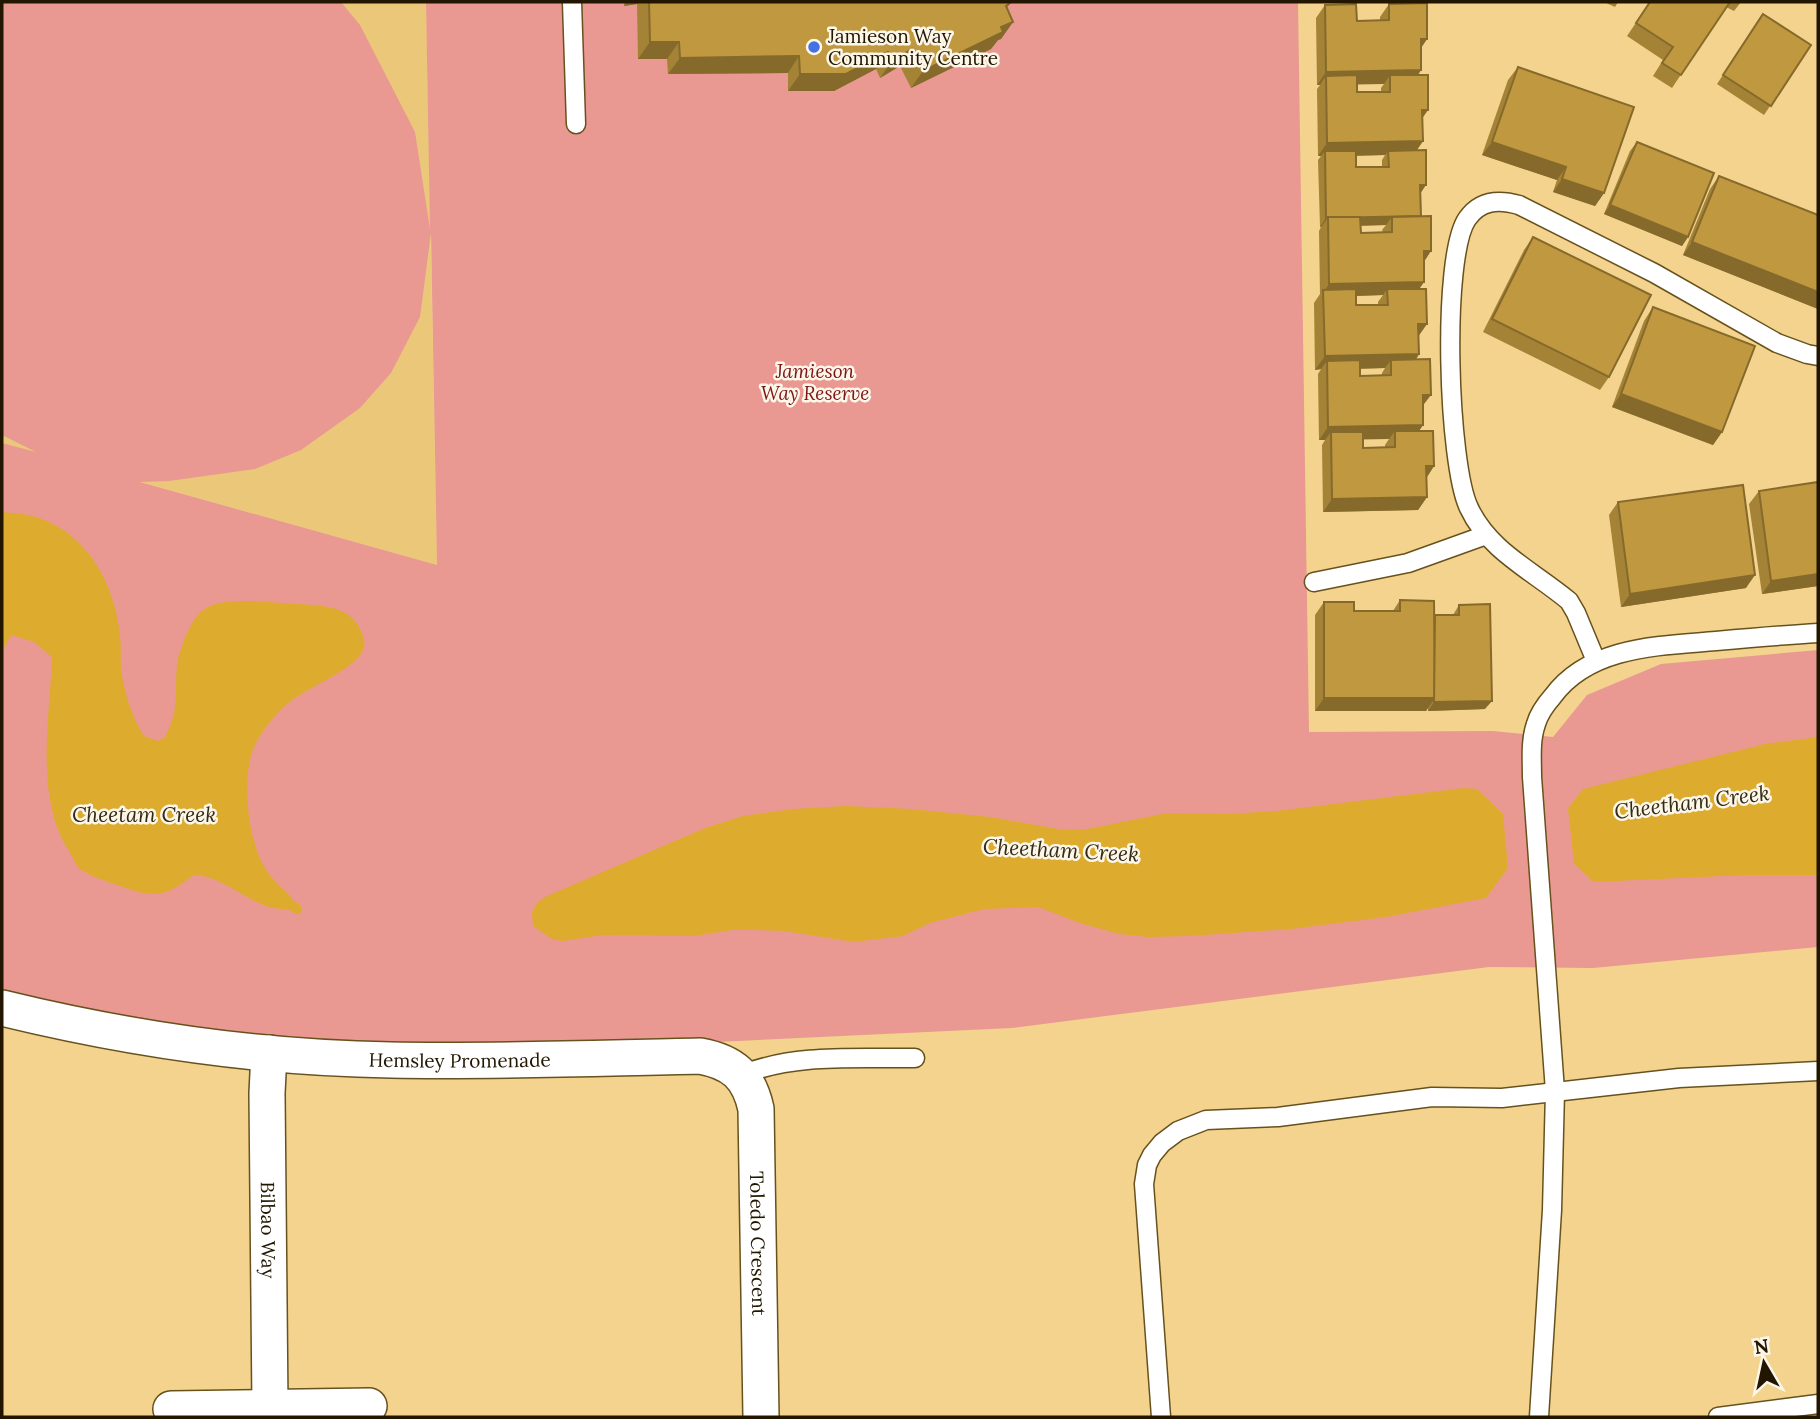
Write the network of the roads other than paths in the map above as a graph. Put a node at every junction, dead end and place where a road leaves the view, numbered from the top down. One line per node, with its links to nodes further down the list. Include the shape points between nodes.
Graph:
1 (572, 2): 2 (lane)
2 (576, 124)
3 (1818, 356): 4 (lane, via 1777,343 1654,273 1519,205 1487,203 1468,217 1458,241 1450,326 1453,428 1460,479 1468,508)
4 (1486, 535): 5 (lane, via 1408,563); 7 (lane, via 1569,601)
5 (1314, 582)
6 (1818, 633): 7 (lane, via 1668,645)
7 (1596, 661): 13 (lane, via 1573,675 1544,707 1532,751)
8 (2, 1008): 9 (street, Hemsley Promenade, via 123,1034)
9 (269, 1053): 12 (street, Hemsley Promenade, via 393,1060 700,1056 729,1064); 16 (street, Bilbao Way)
10 (915, 1058): 12 (lane, via 804,1060)
11 (1818, 1071): 13 (lane, via 1679,1078)
12 (741, 1075): 19 (street, Toledo Crescent, via 755,1110)
13 (1555, 1091): 20 (lane, via 1502,1098 1420,1098 1278,1117 1206,1120 1162,1143 1147,1165 1144,1184); 21 (lane)
14 (1818, 1404): 18 (lane)
15 (369, 1406): 16 (street)
16 (270, 1407): 17 (street)
17 (171, 1409)
18 (1782, 1413): 22 (lane)
19 (761, 1417)
20 (1161, 1417)
21 (1539, 1417)
22 (1718, 1417)

